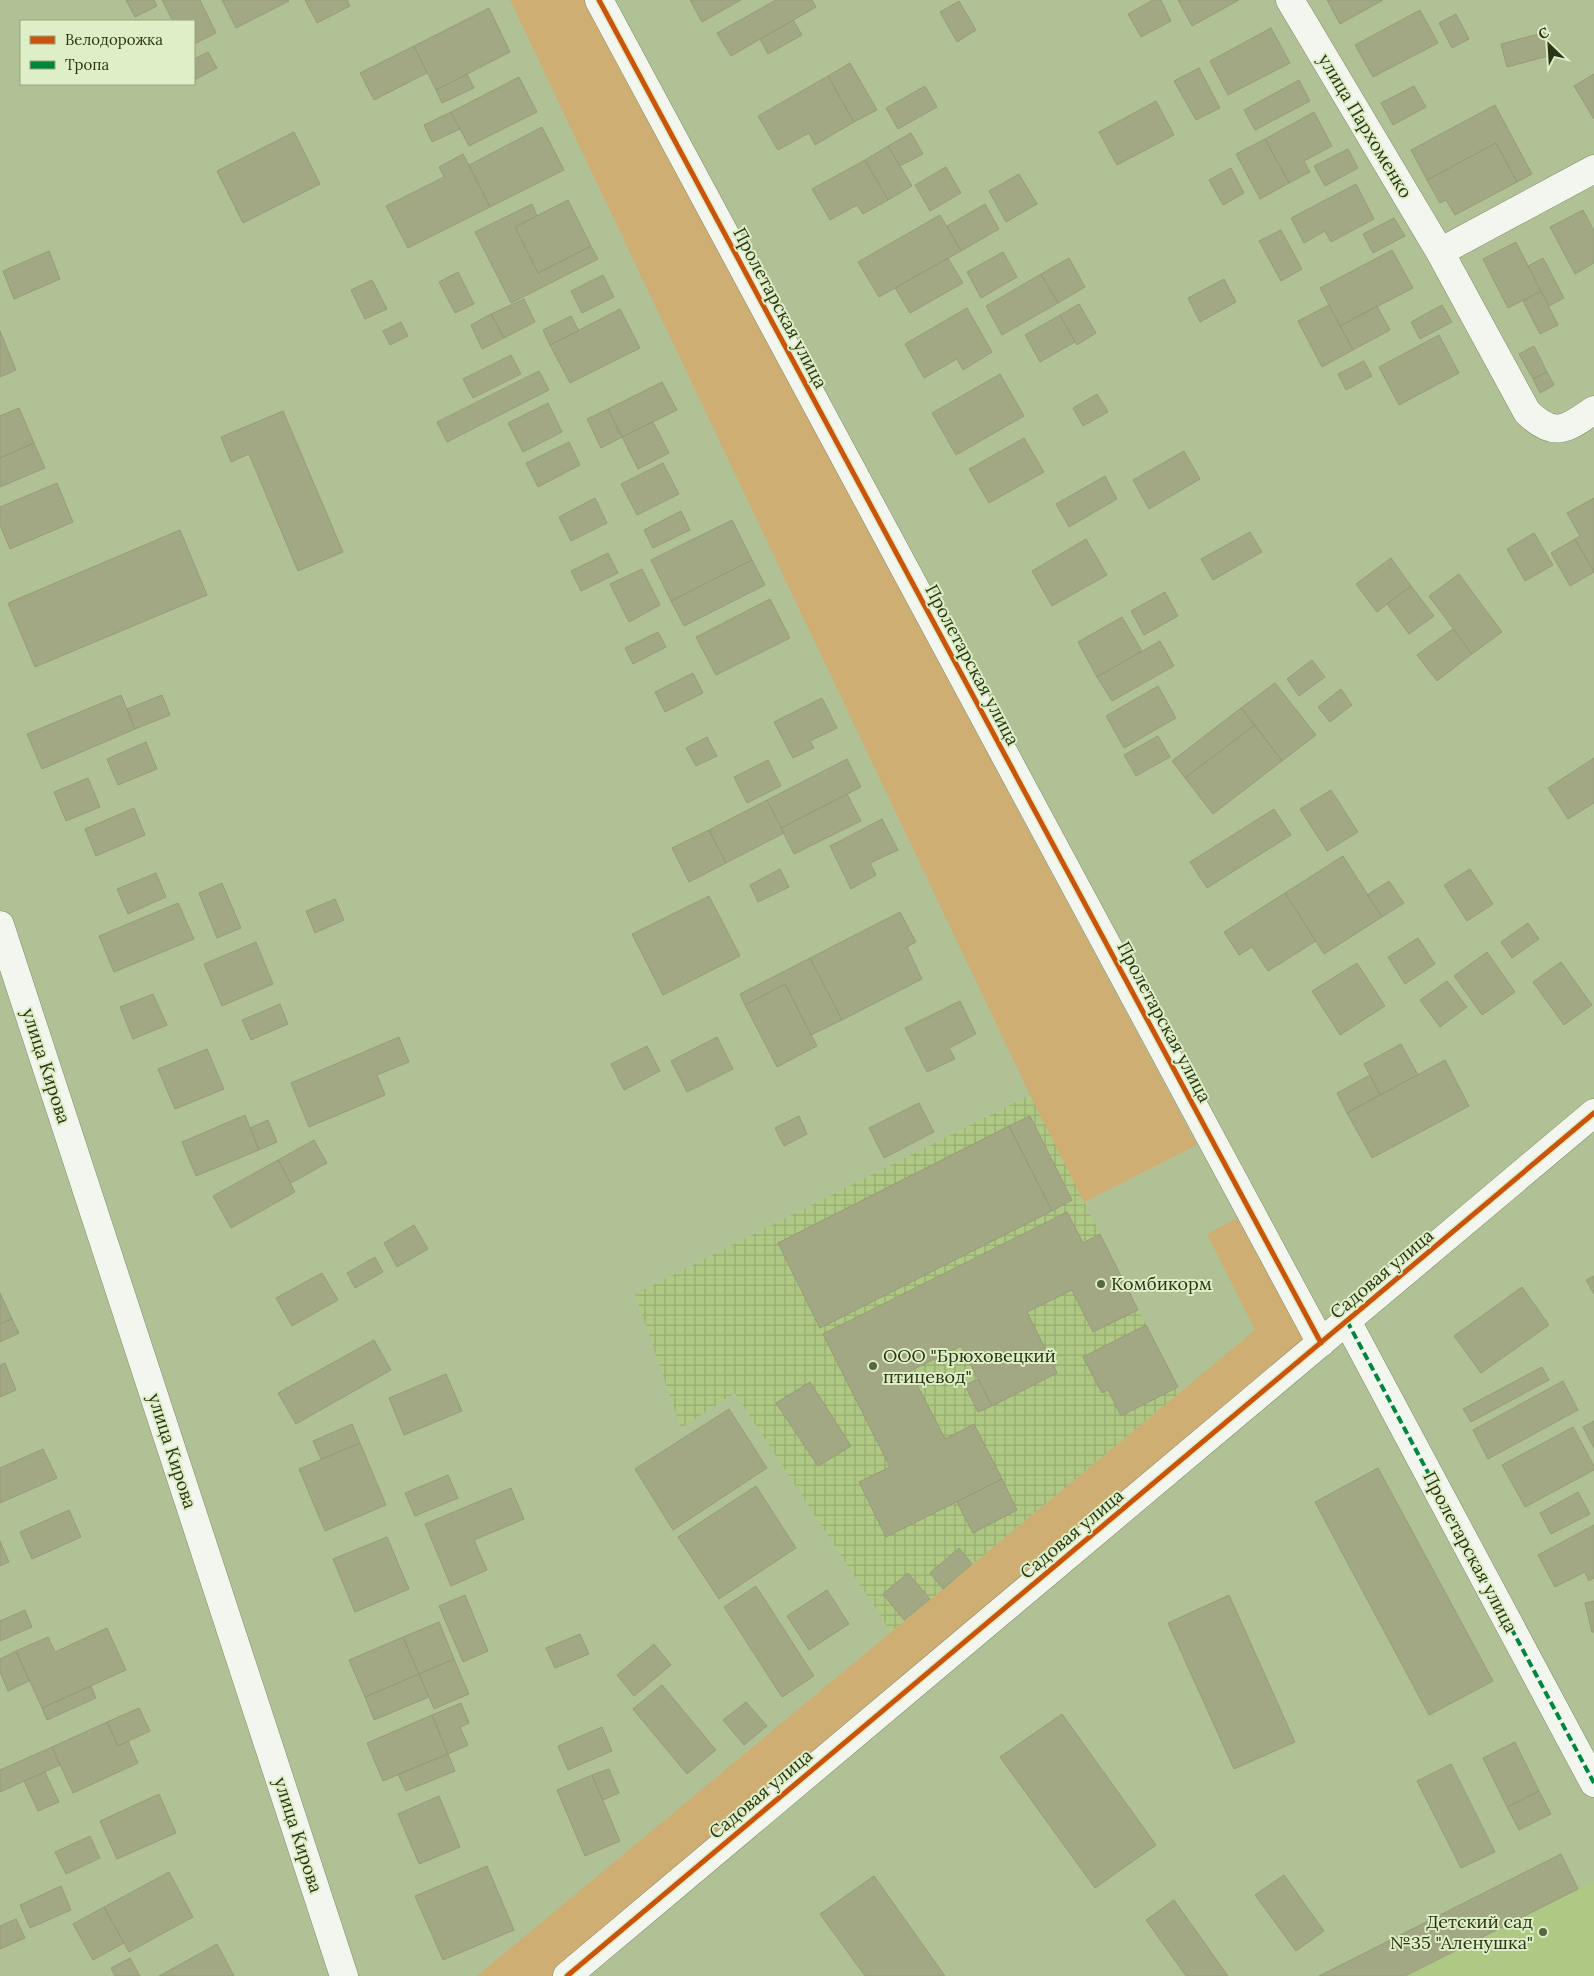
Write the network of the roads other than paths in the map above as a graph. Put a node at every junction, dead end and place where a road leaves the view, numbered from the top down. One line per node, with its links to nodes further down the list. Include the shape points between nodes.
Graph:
1 (599, 0): 9 (street, Пролетарская улица)
2 (1290, 0): 4 (street, улица Пархоменко)
3 (1594, 169): 4 (street)
4 (1440, 252): 5 (street, улица Пархоменко, via 1534,420 1546,427 1561,429)
5 (1594, 410)
6 (0, 925): 11 (street, улица Кирова)
7 (1594, 1113): 8 (street, Садовая улица)
8 (1347, 1321): 9 (street, Садовая улица); 10 (street, Пролетарская улица)
9 (1321, 1343): 12 (street, Садовая улица)
10 (1594, 1783)
11 (344, 1976)
12 (567, 1976)

